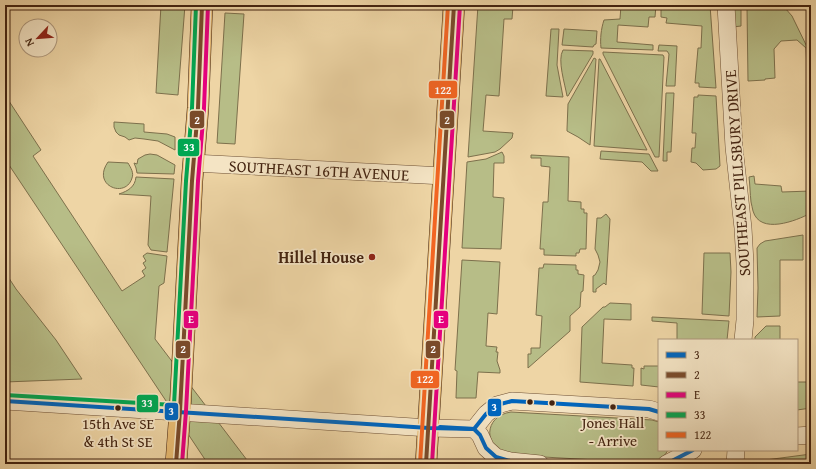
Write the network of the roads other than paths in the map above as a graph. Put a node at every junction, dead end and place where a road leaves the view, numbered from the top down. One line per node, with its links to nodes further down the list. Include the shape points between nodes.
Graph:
1 (202, 5): 4 (main road)
2 (454, 5): 5 (main road)
3 (726, 5): 6 (street, SOUTHEAST PILLSBURY DRIVE, via 734,147 745,263)
4 (193, 163): 5 (street, SOUTHEAST 16TH AVENUE); 8 (main road)
5 (444, 176): 10 (main road)
6 (743, 339)
7 (5, 401): 8 (street)
8 (180, 411): 10 (street); 16 (main road)
9 (658, 412): 11 (street, via 649,409 512,401 497,405)
10 (429, 428): 11 (street); 17 (main road)
11 (474, 429): 18 (street, via 486,448 496,457)
12 (811, 434): 13 (street)
13 (798, 436)
14 (691, 451): 19 (street)
15 (736, 451): 20 (street)
16 (176, 464)
17 (426, 464)
18 (540, 464)
19 (666, 464)
20 (736, 464)

